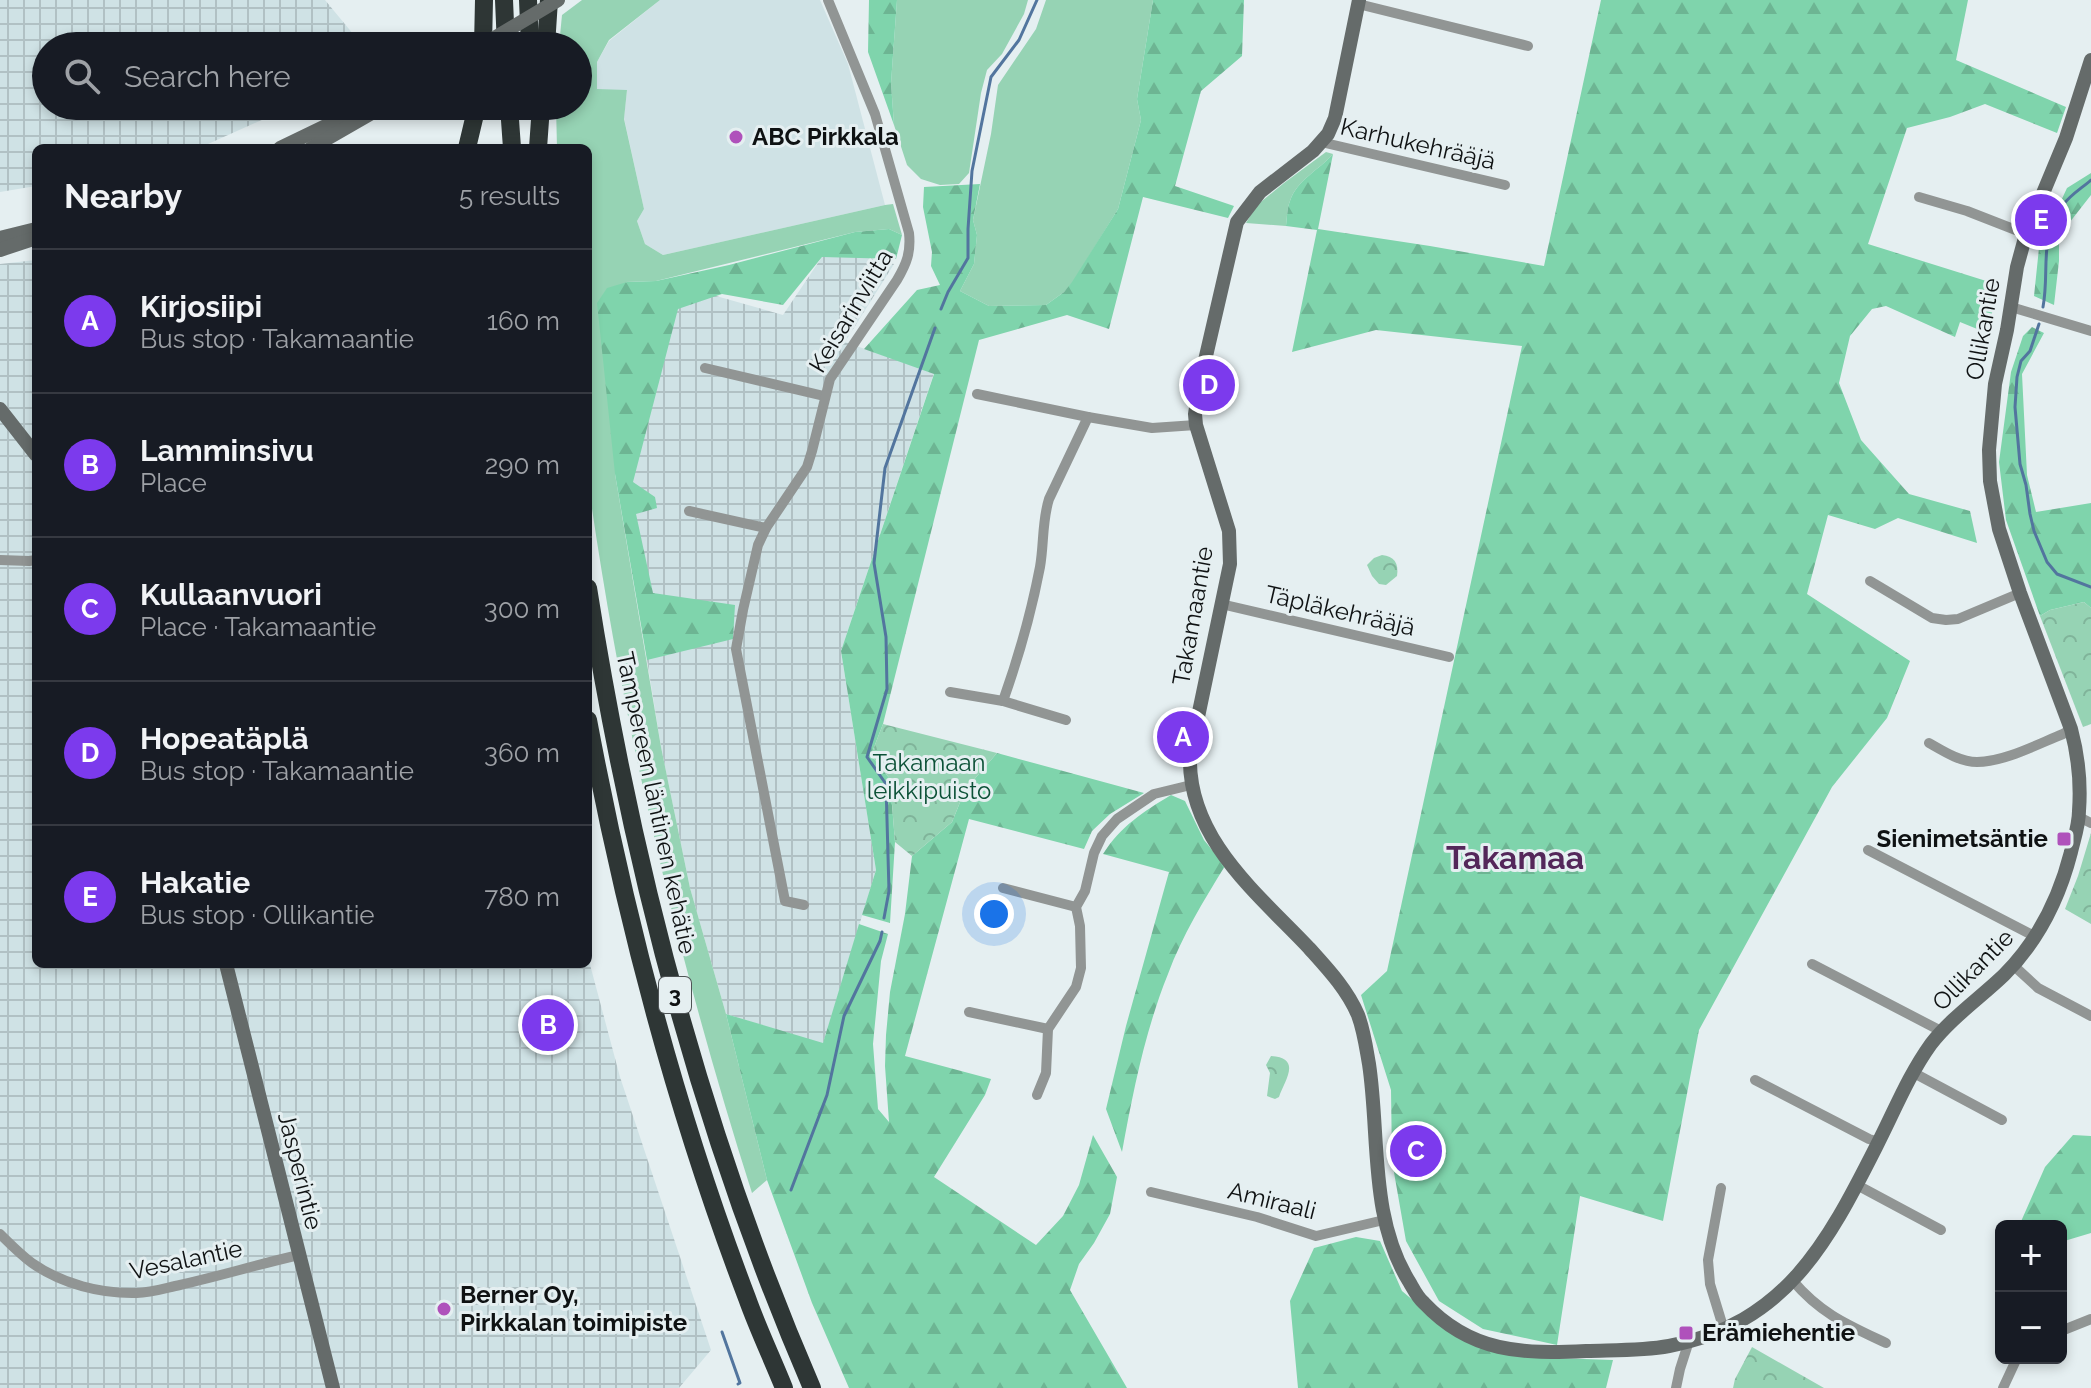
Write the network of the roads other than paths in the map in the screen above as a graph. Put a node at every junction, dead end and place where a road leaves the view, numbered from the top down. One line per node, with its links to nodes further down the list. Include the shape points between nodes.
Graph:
1 (484, 0): 8 (highway)
2 (504, 0): 10 (highway)
3 (528, 0): 11 (highway)
4 (549, 0): 12 (highway)
5 (558, 0): 9 (street, bridge)
6 (828, 0): 39 (street, Keisarinviitta, via 875,114 911,249 907,264)
7 (1358, 2): 13 (street); 21 (street, Takamaantie, via 1335,118)
8 (483, 32)
9 (505, 32)
10 (505, 32)
11 (529, 32)
12 (547, 32)
13 (1528, 46)
14 (2091, 60): 31 (street, Ollikantie)
15 (338, 120): 22 (street)
16 (360, 120): 23 (street)
17 (474, 120): 24 (highway)
18 (510, 120): 25 (highway)
19 (534, 120): 26 (highway)
20 (540, 120): 27 (highway)
21 (1321, 142): 28 (street, Karhukehrääjä); 42 (street, Takamaantie, via 1260,192 1237,222 1200,382)
22 (288, 144)
23 (318, 144)
24 (468, 144)
25 (512, 144)
26 (537, 144)
27 (537, 144)
28 (1505, 185)
29 (1919, 197): 31 (street)
30 (32, 230): 32 (street)
31 (2026, 234): 35 (street, Ollikantie)
32 (0, 238)
33 (32, 239): 34 (street)
34 (0, 250)
35 (2011, 307): 36 (street); 49 (street, Ollikantie, via 1995,384 1988,465 1996,517)
36 (2091, 331)
37 (705, 368): 39 (street)
38 (977, 394): 41 (street)
39 (824, 396): 45 (street, Keisarinviitta, via 807,467)
40 (0, 409): 43 (street)
41 (1088, 417): 42 (street, via 1152,428); 54 (street, via 1044,515 1023,646)
42 (1196, 425): 50 (street, Takamaantie, via 1229,531 1230,564)
43 (32, 450)
44 (689, 511): 45 (street)
45 (766, 528): 65 (street, Keisarinviitta, via 736,649 785,901)
46 (0, 560): 47 (street)
47 (32, 561)
48 (1870, 581): 49 (street, via 1932,618 1946,620)
49 (2020, 593): 56 (street, Ollikantie)
50 (1221, 604): 52 (street, Täpläkehrääjä); 60 (street, Takamaantie, via 1190,755)
51 (592, 610): 97 (highway, Tampereen läntinen kehätie / 3, via 660,942 736,1193)
52 (1449, 657)
53 (950, 692): 54 (street)
54 (1003, 701): 55 (street)
55 (1066, 720)
56 (2071, 729): 58 (street, via 1975,762); 61 (street, Ollikantie)
57 (592, 740): 63 (highway, Tampereen läntinen kehätie / 3)
58 (1929, 743)
59 (592, 785): 63 (highway)
60 (1191, 785): 66 (street, via 1154,794 1117,819 1094,853); 83 (street, Takamaantie, via 1218,849 1326,967 1356,1011 1372,1084)
61 (2085, 820): 67 (street, Ollikantie)
62 (1868, 850): 67 (street)
63 (615, 853): 96 (highway, Tampereen läntinen kehätie / 3, via 681,1104 742,1286)
64 (1003, 888): 66 (street)
65 (804, 905)
66 (1076, 907): 73 (street, via 1081,968 1076,987)
67 (2036, 937): 69 (street, Ollikantie)
68 (1812, 964): 74 (street)
69 (2013, 965): 72 (street, via 2038,988); 74 (street, Ollikantie)
70 (227, 968): 86 (street, Jasperintie)
71 (969, 1012): 73 (street)
72 (2091, 1016)
73 (1048, 1029): 77 (street, via 1046,1073)
74 (1943, 1032): 75 (street, Ollikantie)
75 (1914, 1073): 78 (street); 79 (street, Ollikantie)
76 (1755, 1080): 79 (street)
77 (1037, 1095)
78 (2002, 1120)
79 (1879, 1142): 80 (street, Ollikantie)
80 (1857, 1185): 84 (street); 87 (street, Ollikantie, via 1821,1247)
81 (1721, 1188): 90 (street, via 1708,1260)
82 (1151, 1192): 83 (street, Amiraali, via 1316,1236)
83 (1384, 1220): 93 (street, Takamaantie, via 1398,1264 1422,1302 1453,1328 1485,1344)
84 (1941, 1230)
85 (0, 1234): 86 (street, Vesalantie, via 50,1274 122,1293 142,1293)
86 (299, 1255): 95 (street, Jasperintie)
87 (1793, 1281): 90 (street, Ollikantie); 92 (street, via 1820,1309)
88 (2091, 1319): 89 (street)
89 (2067, 1329)
90 (1724, 1330): 91 (street, Ollikantie)
91 (1689, 1341): 93 (street, Ollikantie, via 1647,1349); 98 (street)
92 (1886, 1343)
93 (1569, 1352)
94 (2014, 1364): 99 (street)
95 (333, 1388)
96 (784, 1388)
97 (812, 1388)
98 (1676, 1388)
99 (2003, 1388)

